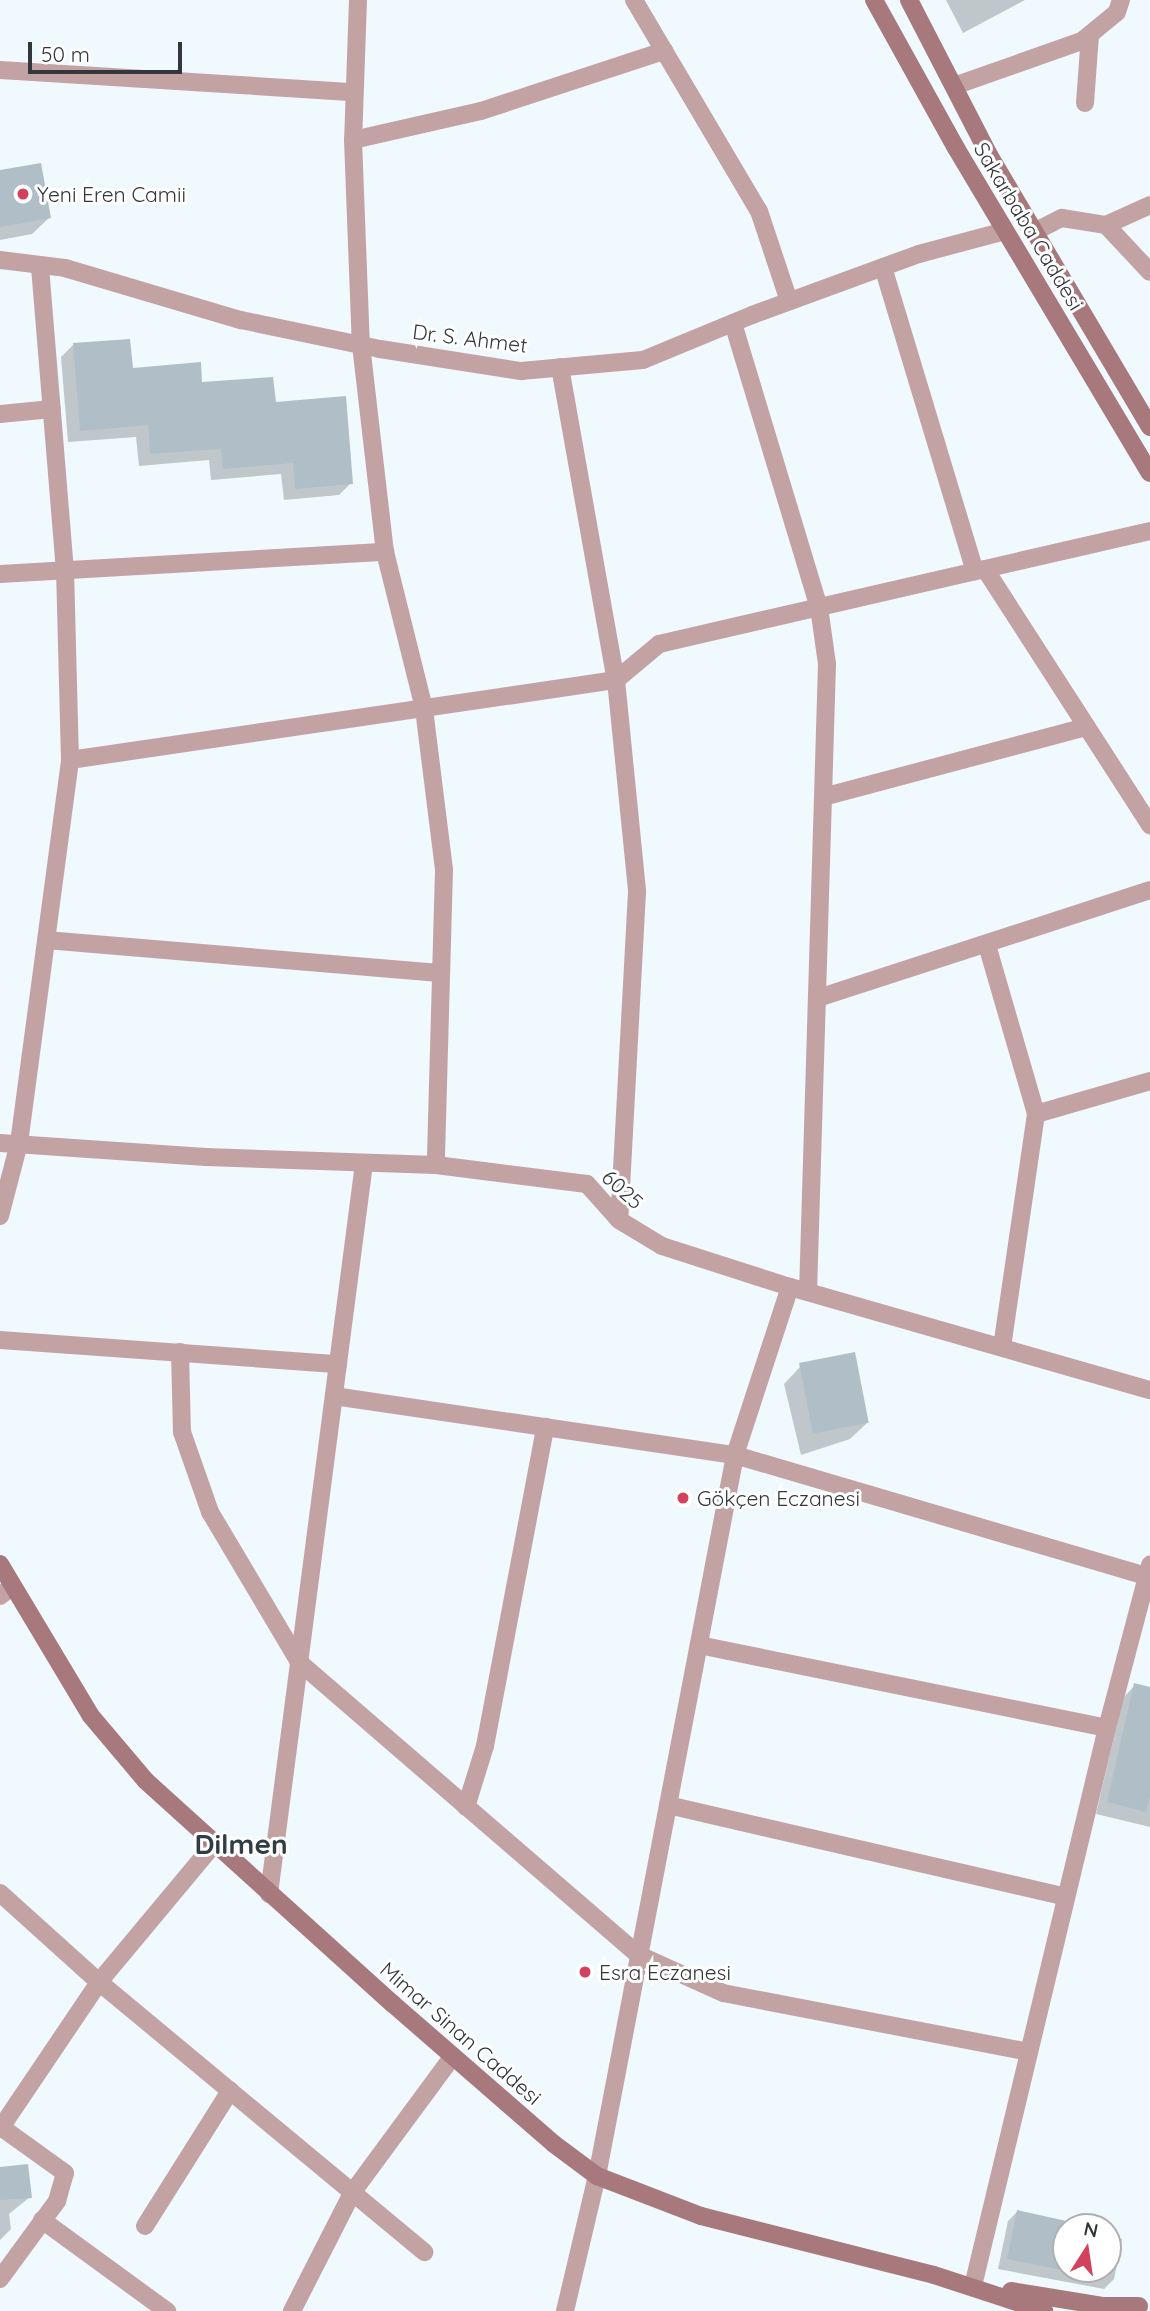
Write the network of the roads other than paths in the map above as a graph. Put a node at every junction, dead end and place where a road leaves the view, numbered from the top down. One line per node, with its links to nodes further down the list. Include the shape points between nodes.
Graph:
1 (358, 0): 10 (street)
2 (634, 0): 7 (street)
3 (874, 0): 15 (street, Sakarbaba Caddesi)
4 (909, 0): 9 (street, Sakarbaba Caddesi)
5 (1121, 0): 6 (street, via 1117,12)
6 (1090, 34): 9 (street, via 1082,41); 11 (street)
7 (664, 51): 12 (street, via 481,111); 21 (street, via 758,211)
8 (0, 70): 10 (street)
9 (954, 86): 16 (street, Sakarbaba Caddesi)
10 (354, 92): 12 (street)
11 (1085, 103)
12 (353, 141): 23 (street)
13 (1150, 205): 14 (street)
14 (1106, 225): 16 (street, via 1062,218); 20 (street)
15 (1006, 231): 19 (street, Dr. S. Ahmet); 28 (street, Sakarbaba Caddesi)
16 (1036, 231): 27 (street, Sakarbaba Caddesi)
17 (0, 260): 18 (street, Dr. S. Ahmet)
18 (40, 265): 23 (street, Dr. S. Ahmet, via 65,268 242,320); 25 (street)
19 (883, 267): 21 (street, Dr. S. Ahmet); 32 (street)
20 (1150, 272)
21 (789, 301): 22 (street, Dr. S. Ahmet)
22 (733, 323): 24 (street, Dr. S. Ahmet, via 643,360); 34 (street)
23 (361, 345): 24 (street, Dr. S. Ahmet, via 521,371); 30 (street)
24 (559, 367): 35 (street)
25 (52, 409): 26 (street); 31 (street)
26 (0, 414)
27 (1150, 427)
28 (1150, 473)
29 (1150, 531): 32 (street)
30 (385, 552): 31 (street); 36 (street)
31 (65, 570): 33 (street); 38 (street)
32 (980, 570): 34 (street); 37 (street)
33 (0, 574)
34 (819, 607): 35 (street, via 659,644); 39 (street, via 827,664)
35 (616, 680): 36 (street); 53 (street, via 637,892)
36 (424, 709): 38 (street); 44 (street, via 444,870)
37 (1087, 727): 39 (street); 40 (street)
38 (70, 760): 42 (street)
39 (823, 797): 45 (street)
40 (1150, 825)
41 (1150, 890): 43 (street)
42 (46, 940): 44 (street); 49 (street)
43 (987, 945): 45 (street); 47 (street)
44 (440, 973): 51 (street)
45 (818, 998): 55 (street)
46 (1150, 1081): 47 (street)
47 (1036, 1114): 57 (street)
48 (0, 1143): 49 (street, 6025)
49 (19, 1143): 50 (street, 6025); 52 (street)
50 (364, 1164): 51 (street, 6025); 59 (street)
51 (436, 1166): 53 (street, 6025, via 587,1184)
52 (0, 1216)
53 (620, 1220): 54 (street, 6025, via 662,1245)
54 (790, 1287): 55 (street, 6025); 63 (street)
55 (808, 1292): 57 (street, 6025)
56 (0, 1340): 58 (street)
57 (1002, 1348): 60 (street, 6025)
58 (180, 1352): 59 (street); 68 (street, via 183,1432 210,1511)
59 (338, 1364): 61 (street)
60 (1150, 1390)
61 (334, 1396): 62 (street); 68 (street)
62 (545, 1427): 63 (street); 71 (street, via 485,1746)
63 (735, 1455): 65 (street); 67 (street)
64 (0, 1564): 66 (street, Mimar Sinan Caddesi)
65 (1149, 1573): 69 (street)
66 (6, 1592): 72 (street, Mimar Sinan Caddesi, via 92,1716 146,1781)
67 (699, 1645): 69 (street); 70 (street)
68 (299, 1662): 71 (street); 74 (street)
69 (1107, 1728): 75 (street)
70 (668, 1805): 75 (street); 76 (street)
71 (467, 1807): 76 (street)
72 (214, 1844): 74 (street, Mimar Sinan Caddesi); 77 (street)
73 (0, 1893): 77 (street)
74 (269, 1894): 79 (street, Mimar Sinan Caddesi)
75 (1065, 1898): 78 (street)
76 (639, 1955): 78 (street, via 723,1993); 82 (street)
77 (99, 1982): 80 (street); 81 (street)
78 (1028, 2052): 88 (street)
79 (453, 2056): 82 (street, Mimar Sinan Caddesi); 83 (street)
80 (230, 2091): 83 (street); 85 (street)
81 (1, 2128): 84 (street, via 65,2173 57,2201)
82 (597, 2176): 88 (street, Mimar Sinan Caddesi, via 701,2216); 92 (street)
83 (352, 2193): 86 (street); 91 (street)
84 (41, 2220): 87 (street); 90 (street)
85 (145, 2226)
86 (424, 2252)
87 (0, 2279)
88 (973, 2286): 89 (street, via 1104,2306); 93 (street, Mimar Sinan Caddesi)
89 (1141, 2305)
90 (167, 2311)
91 (292, 2311)
92 (565, 2311)
93 (1044, 2311)

